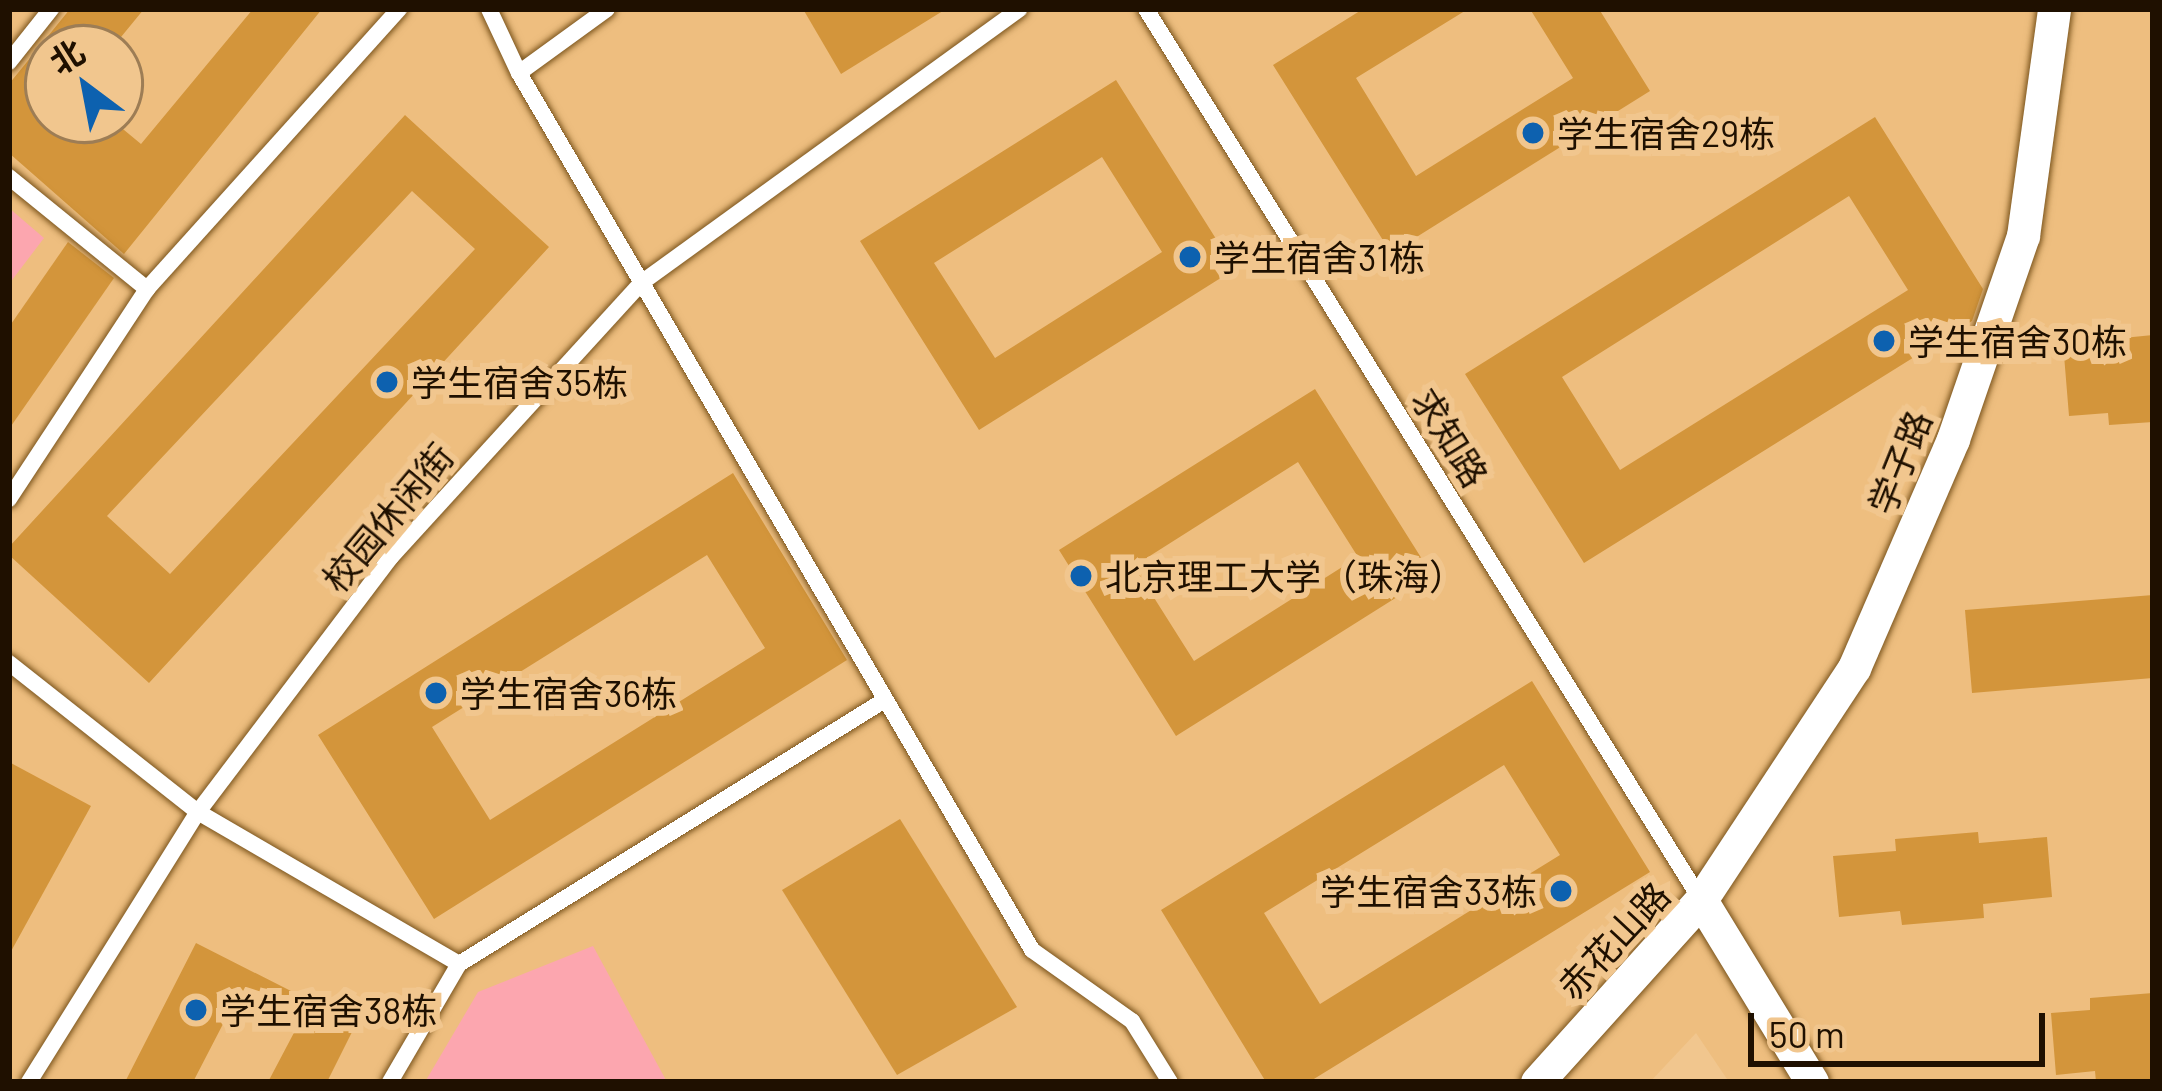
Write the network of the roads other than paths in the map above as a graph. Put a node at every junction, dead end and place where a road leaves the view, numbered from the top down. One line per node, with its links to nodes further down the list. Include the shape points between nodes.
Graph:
1 (51, 9): 8 (lane)
2 (399, 9): 12 (lane)
3 (489, 9): 9 (lane)
4 (607, 9): 9 (lane)
5 (1019, 9): 11 (lane, 校园休闲街)
6 (1146, 9): 17 (lane, 求知路)
7 (2054, 9): 17 (street, 学子路, via 2023,236 1953,439 1854,668)
8 (9, 62)
9 (519, 73): 11 (lane)
10 (9, 177): 12 (lane)
11 (641, 283): 15 (lane); 16 (lane, 校园休闲街, via 391,557)
12 (147, 289): 13 (lane)
13 (9, 499)
14 (9, 663): 16 (lane)
15 (882, 701): 18 (lane); 21 (lane, via 1032,950 1132,1021)
16 (198, 812): 18 (lane); 19 (lane, 校园休闲街)
17 (1701, 900): 22 (street, 赤花山路); 23 (street, 赤花山路)
18 (459, 964): 20 (lane)
19 (29, 1082)
20 (390, 1082)
21 (1170, 1082)
22 (1537, 1082)
23 (1812, 1082)

